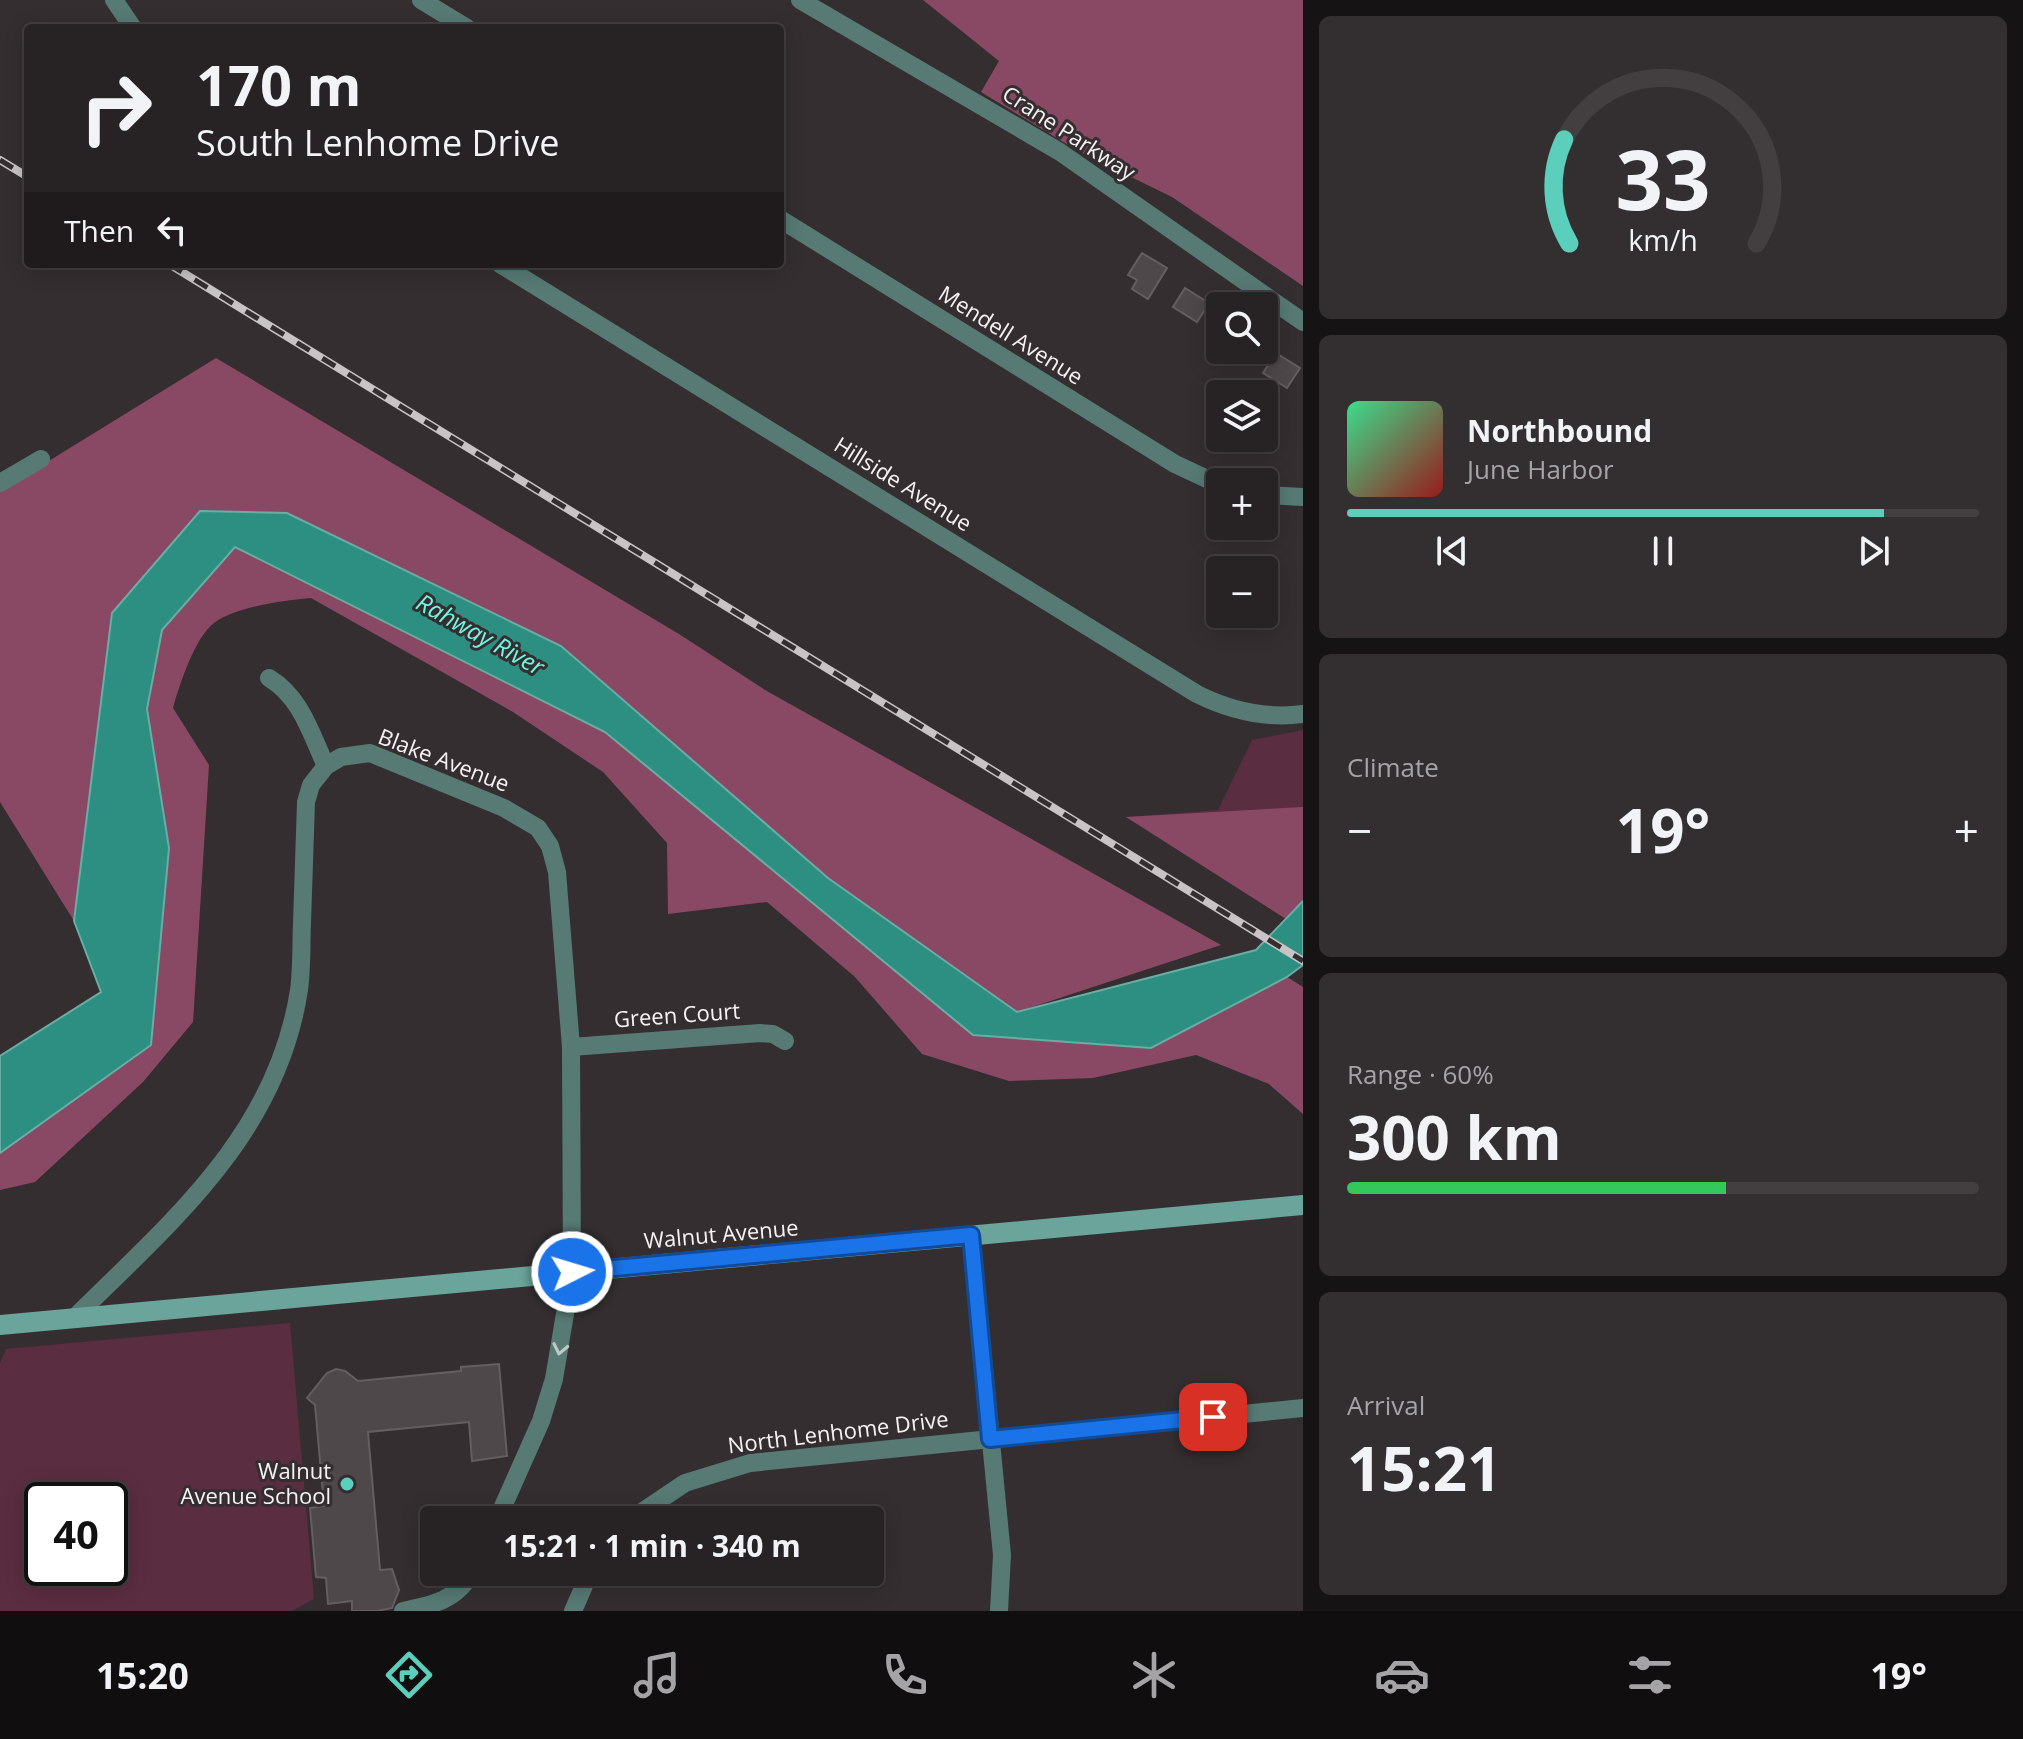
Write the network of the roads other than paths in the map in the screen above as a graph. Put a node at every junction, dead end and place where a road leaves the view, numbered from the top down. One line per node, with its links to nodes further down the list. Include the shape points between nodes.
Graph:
1 (114, 0): 4 (street)
2 (421, 0): 5 (street)
3 (800, 0): 8 (street, Crane Parkway, via 1048,144)
4 (130, 24)
5 (460, 24)
6 (784, 221): 10 (street, Mendell Avenue)
7 (506, 268): 15 (street, Hillside Avenue, via 1190,690 1239,710)
8 (1303, 322)
9 (41, 459): 11 (street)
10 (1206, 478)
11 (0, 483)
12 (1278, 496): 13 (street)
13 (1303, 497)
14 (269, 678): 16 (street, via 296,701)
15 (1298, 714)
16 (326, 766): 18 (street, Blake Avenue, via 341,757 370,753 504,808 538,828 557,872); 22 (street, via 306,802 299,987 272,1082 247,1132 213,1177)
17 (785, 1041): 18 (street, Green Court, via 760,1033)
18 (571, 1047): 21 (street, Blake Avenue)
19 (1303, 1205): 20 (street, Walnut Avenue)
20 (971, 1235): 21 (street, Walnut Avenue); 25 (street)
21 (572, 1272): 22 (street, Walnut Avenue); 26 (street, Blake Avenue, one-way to 26, via 550,1393)
22 (74, 1318): 23 (street, Walnut Avenue)
23 (0, 1325)
24 (1303, 1408): 25 (street, North Lenhome Drive)
25 (990, 1439): 27 (street, North Lenhome Drive, via 728,1467); 32 (street, via 1002,1555)
26 (503, 1506)
27 (649, 1506)
28 (464, 1586): 30 (street, via 448,1599)
29 (584, 1586): 31 (street)
30 (403, 1611)
31 (573, 1611)
32 (999, 1611)

